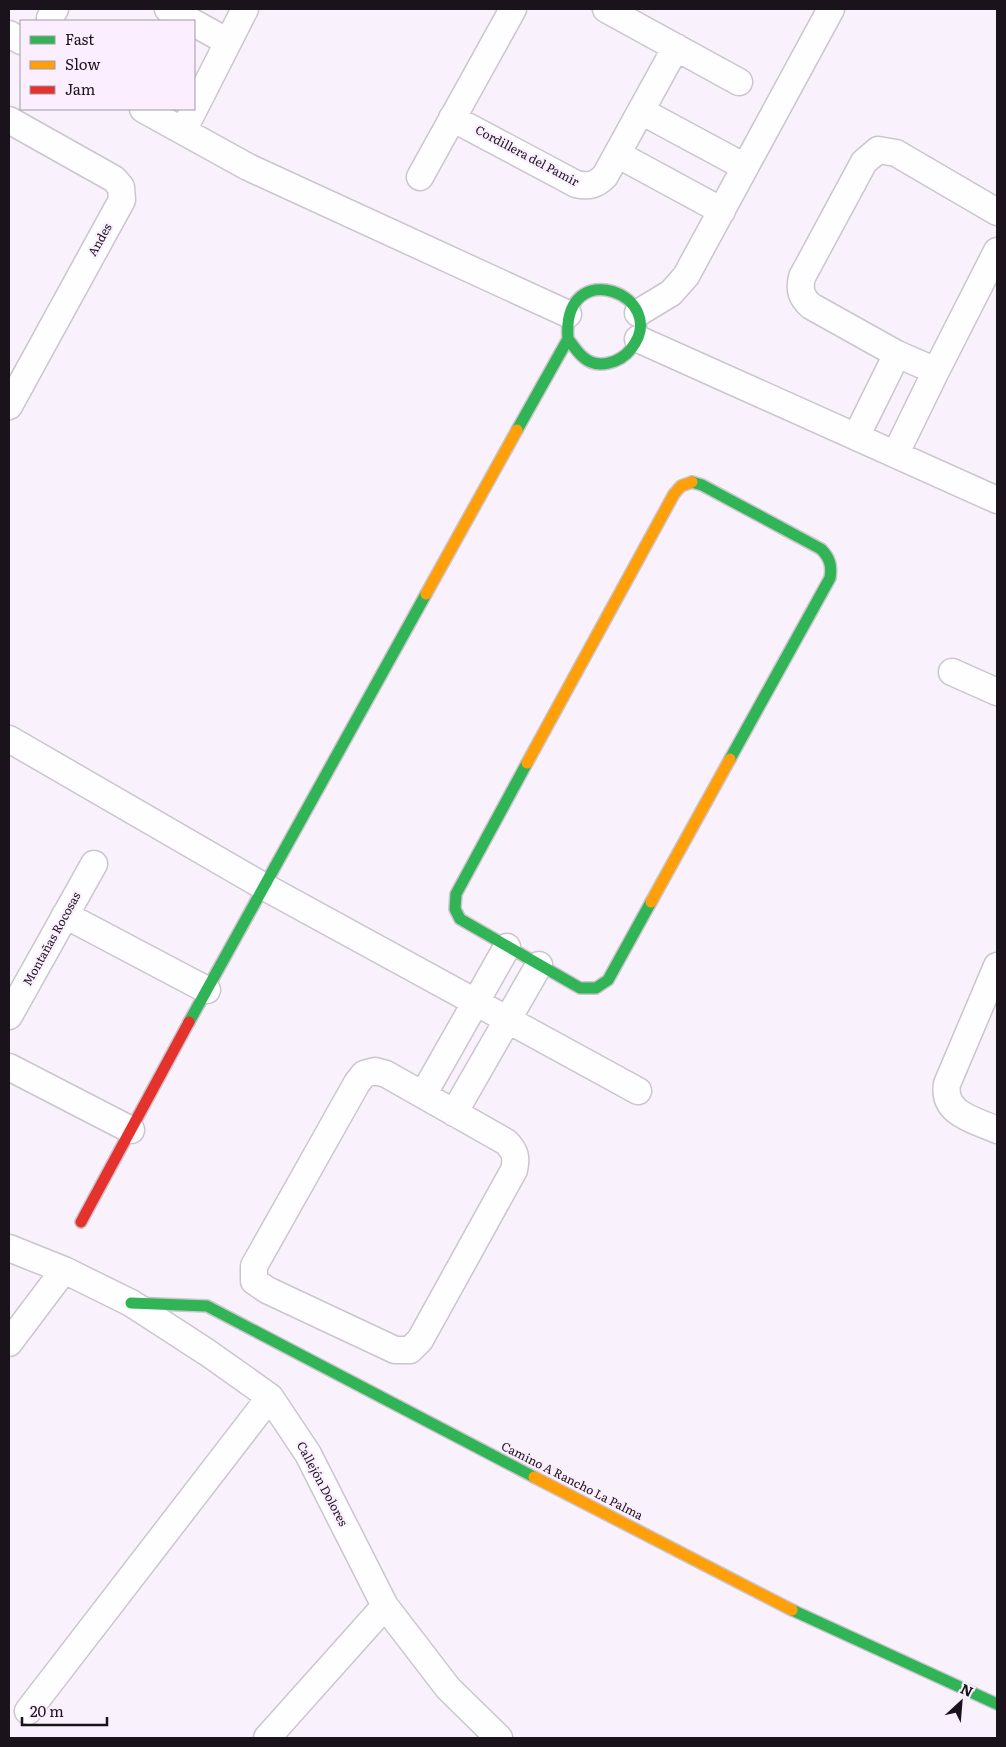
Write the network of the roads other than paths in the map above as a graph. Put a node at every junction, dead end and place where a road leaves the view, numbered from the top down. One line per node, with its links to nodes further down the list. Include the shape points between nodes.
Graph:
1 (168, 9): 6 (street)
2 (245, 9): 10 (street)
3 (512, 9): 17 (street)
4 (606, 9): 11 (street)
5 (831, 9): 21 (street)
6 (188, 20)
7 (195, 24): 10 (street)
8 (9, 34): 9 (street)
9 (20, 40)
10 (228, 42): 13 (street)
11 (676, 47): 12 (street); 16 (street, Cordillera del Pamir)
12 (739, 82)
13 (195, 107)
14 (146, 110): 19 (street)
15 (194, 110): 19 (street)
16 (641, 111): 20 (street, Cordillera del Pamir); 21 (street)
17 (452, 118): 20 (street, Cordillera del Pamir, via 576,184 597,184); 22 (street)
18 (9, 120): 32 (street, Andes, via 114,179 121,187 122,200)
19 (183, 131): 27 (street, via 248,167)
20 (617, 154): 23 (street)
21 (745, 167): 23 (street)
22 (420, 177)
23 (722, 211): 26 (street, via 686,276 671,293)
24 (997, 212): 30 (street, via 896,153 878,150 864,162 799,288 802,299 811,306)
25 (997, 251): 31 (street)
26 (638, 313): 27 (street, via 622,294 596,289 574,302); 29 (street, via 641,327)
27 (568, 314): 28 (street, via 565,326)
28 (568, 339): 29 (street, via 574,351 584,359 603,363 622,359 632,351); 40 (street)
29 (638, 339): 33 (street)
30 (897, 354): 31 (street); 33 (street)
31 (936, 371): 34 (street)
32 (9, 406)
33 (857, 435): 34 (street)
34 (896, 453): 35 (street)
35 (997, 500)
36 (952, 672): 37 (street)
37 (997, 692)
38 (9, 739): 40 (street)
39 (94, 864): 41 (street, Montañas Rocosas)
40 (263, 886): 45 (street); 46 (street)
41 (65, 915): 45 (street); 47 (street, Montañas Rocosas)
42 (507, 947): 43 (street); 43 (street, via 463,922 453,904 456,894 674,494 681,486 692,482 702,485 821,549 829,557 832,567 830,578 608,980 601,988 580,988); 46 (street)
43 (540, 965): 48 (street)
44 (997, 966): 54 (street, via 945,1095 949,1105 958,1112)
45 (207, 990): 53 (street)
46 (475, 1004): 48 (street); 51 (street)
47 (9, 1016)
48 (507, 1021): 50 (street); 52 (street)
49 (9, 1067): 53 (street)
50 (638, 1091)
51 (423, 1095): 52 (street); 52 (street, via 386,1074 374,1071 364,1074 254,1266 254,1281 266,1290 396,1350 410,1350 420,1340 514,1170 514,1149)
52 (454, 1113)
53 (131, 1130): 55 (street)
54 (997, 1130)
55 (81, 1222)
56 (9, 1248): 57 (street, Callejón Dolores)
57 (64, 1270): 58 (street, Callejón Dolores); 59 (street)
58 (130, 1304): 60 (street, Callejón Dolores); 62 (street, Camino A Rancho La Palma, via 207,1306 776,1602)
59 (9, 1343)
60 (270, 1397): 61 (street, Callejón Dolores, via 308,1454); 63 (street)
61 (385, 1606): 64 (street); 65 (street, Callejón Dolores, via 448,1688)
62 (997, 1704)
63 (28, 1711)
64 (267, 1738)
65 (499, 1738)

